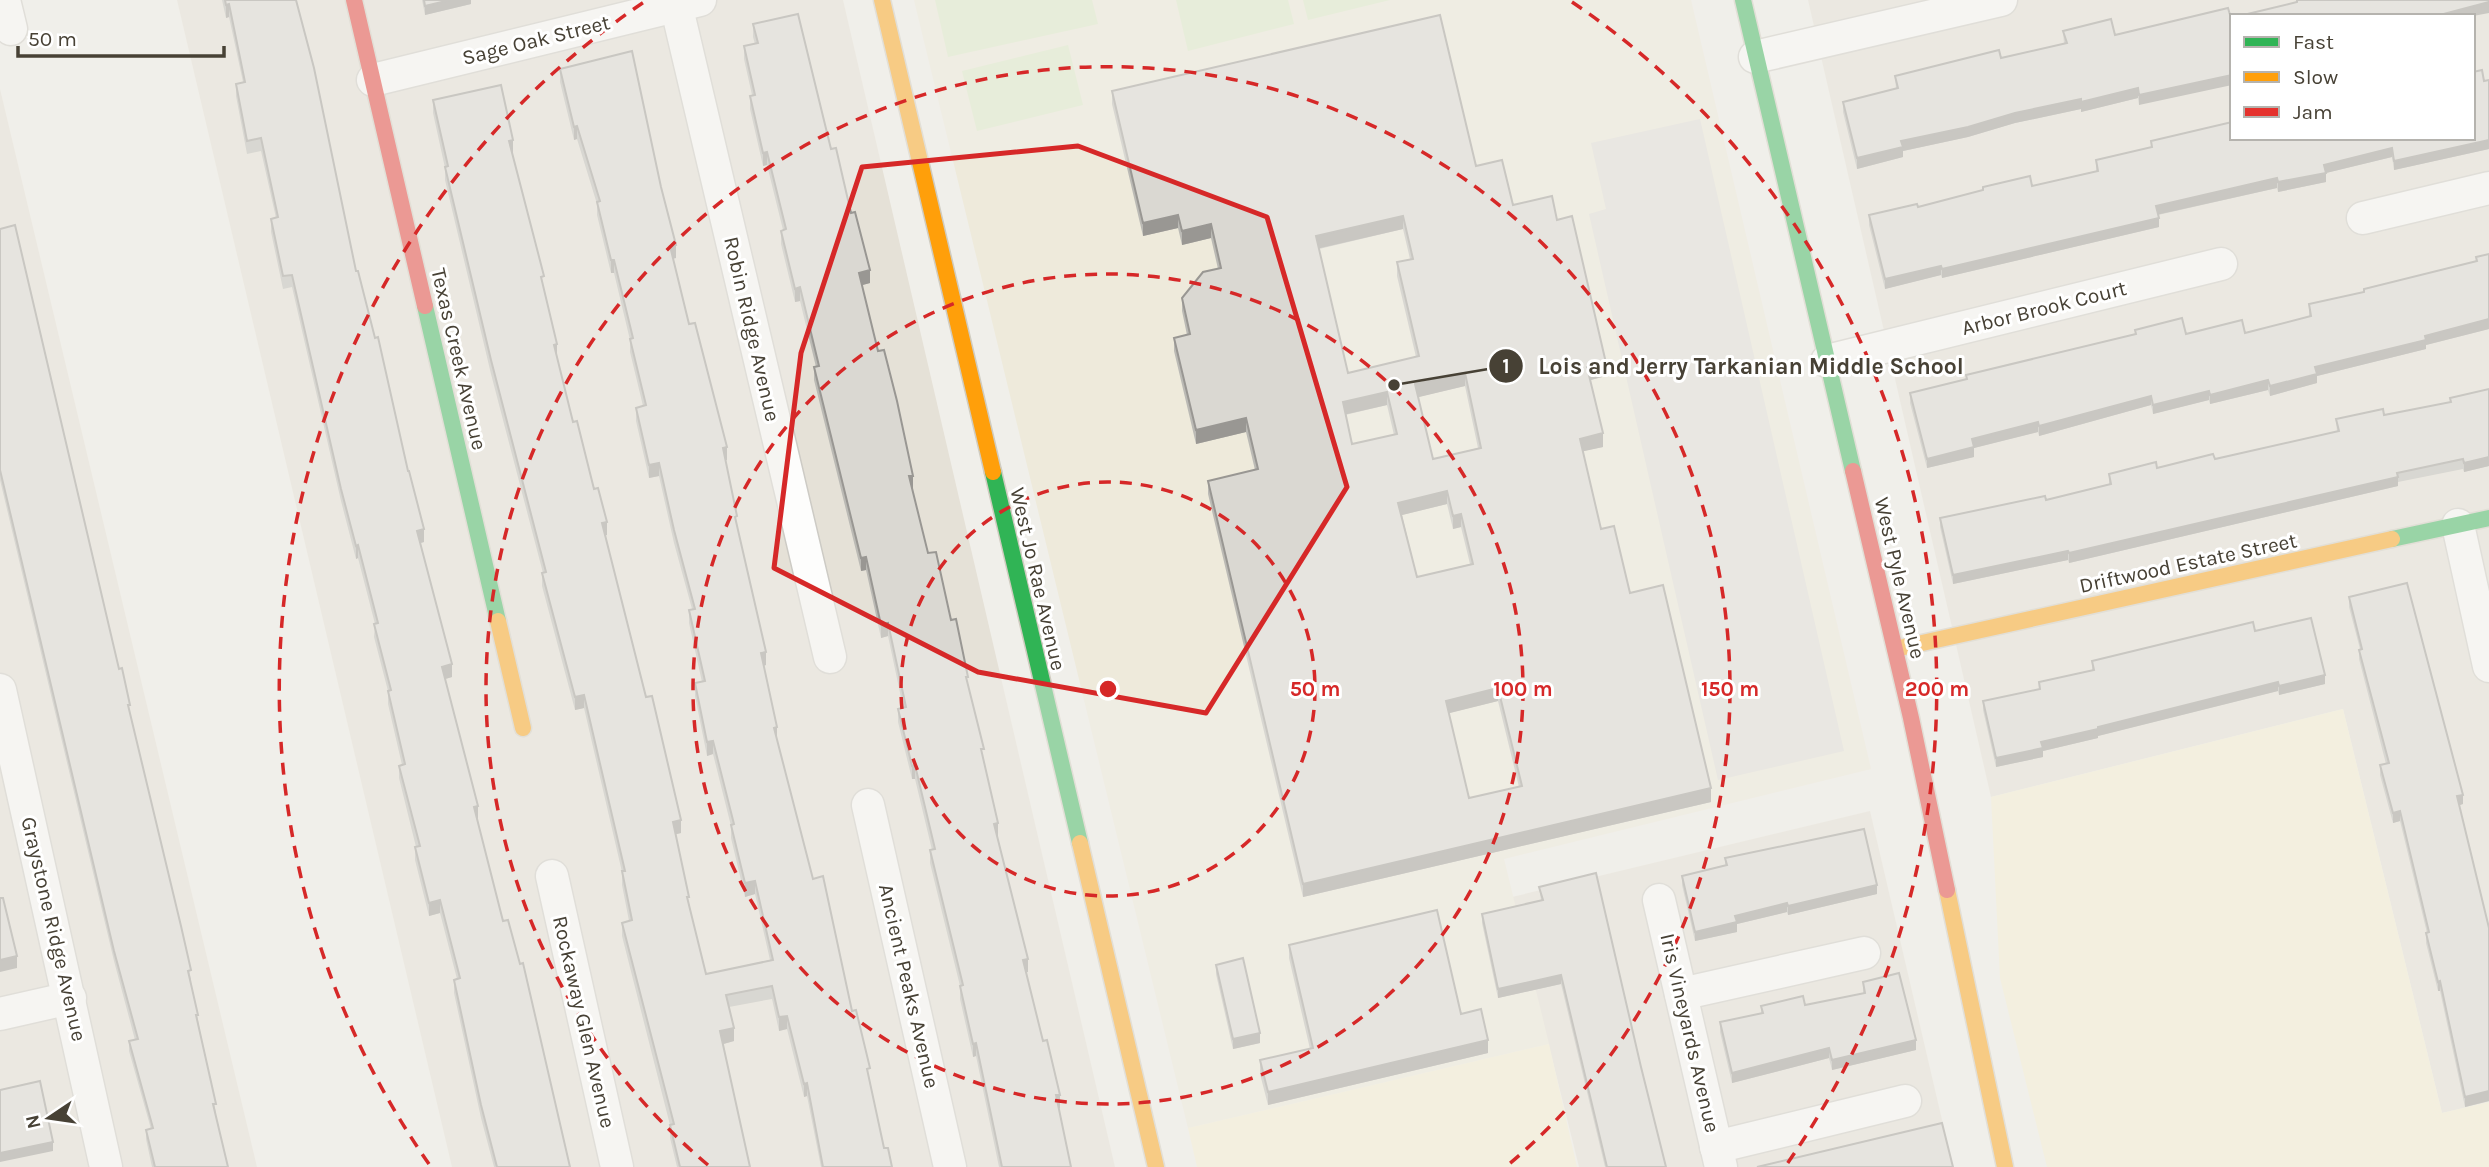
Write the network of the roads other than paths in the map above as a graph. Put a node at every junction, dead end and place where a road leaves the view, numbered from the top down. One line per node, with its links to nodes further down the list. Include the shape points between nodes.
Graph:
1 (354, 0): 7 (street, Texas Creek Avenue)
2 (882, 0): 31 (street, West Jo Rae Avenue)
3 (1743, 0): 6 (street, West Pyle Avenue)
4 (2001, 0): 6 (street)
5 (684, 2): 7 (street, Sage Oak Street); 15 (street, Robin Ridge Avenue)
6 (1755, 57): 11 (street, West Pyle Avenue)
7 (373, 80): 18 (street, Texas Creek Avenue)
8 (2489, 188): 9 (street)
9 (2363, 218)
10 (2221, 264): 11 (street, Arbor Brook Court)
11 (1827, 361): 14 (street, West Pyle Avenue)
12 (2489, 518): 13 (street, Driftwood Estate Street)
13 (2458, 525): 14 (street, Driftwood Estate Street); 16 (street)
14 (1895, 649): 32 (street, West Pyle Avenue)
15 (830, 657)
16 (2489, 666)
17 (1, 702): 24 (street, Graystone Ridge Avenue)
18 (523, 728)
19 (868, 806): 30 (street, Ancient Peaks Avenue)
20 (552, 876): 29 (street, Rockaway Glen Avenue)
21 (1659, 900): 23 (street, Iris Vineyards Avenue)
22 (1864, 953): 23 (street)
23 (1681, 994): 27 (street, Iris Vineyards Avenue)
24 (70, 998): 25 (street); 28 (street, Graystone Ridge Avenue)
25 (0, 1014)
26 (1905, 1101): 27 (street)
27 (1718, 1157)
28 (106, 1167)
29 (617, 1167)
30 (950, 1167)
31 (1156, 1167)
32 (2005, 1167)

